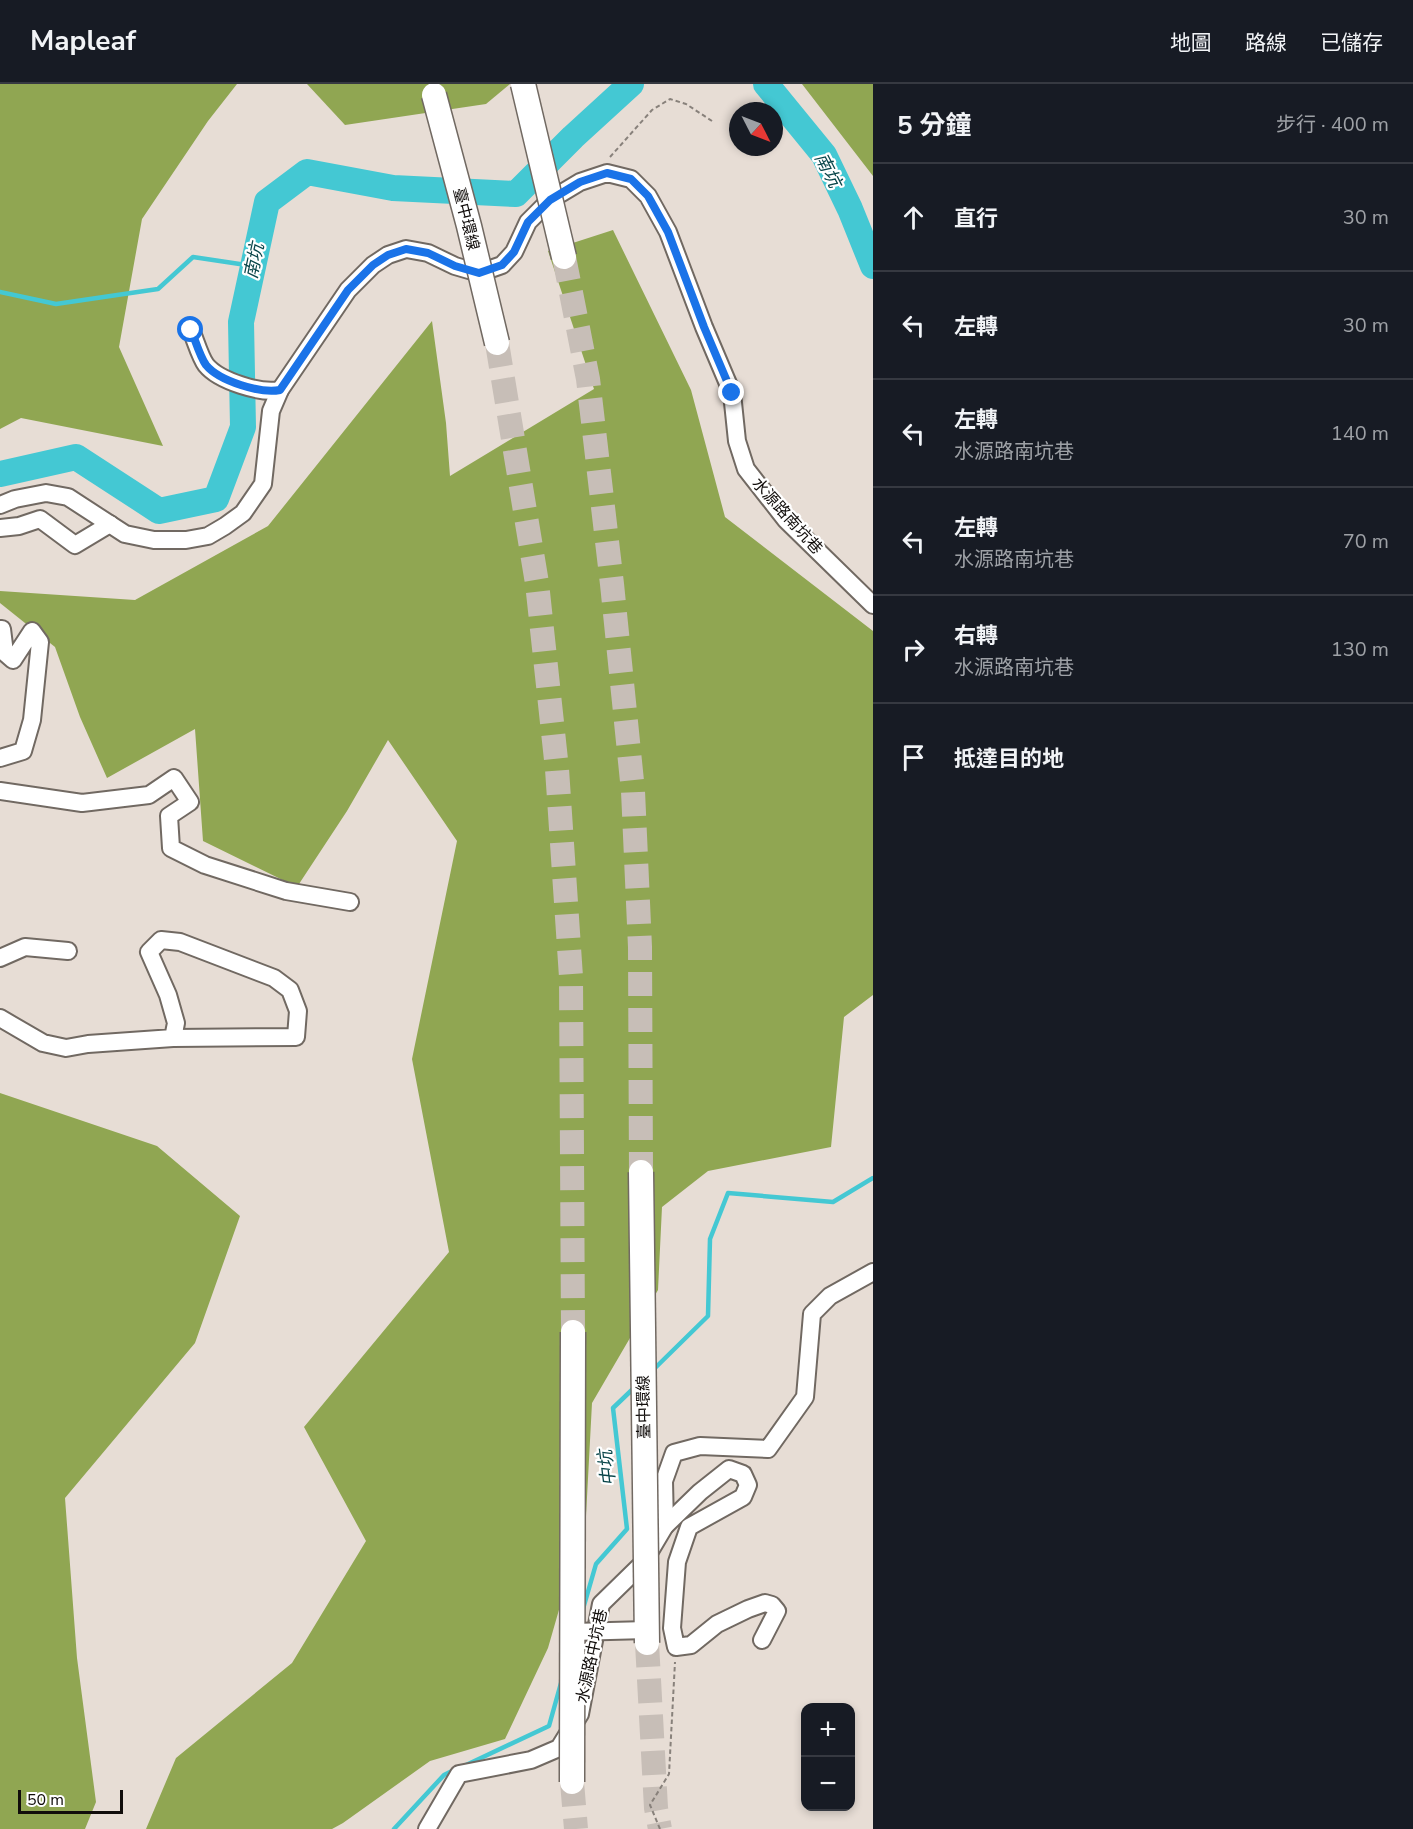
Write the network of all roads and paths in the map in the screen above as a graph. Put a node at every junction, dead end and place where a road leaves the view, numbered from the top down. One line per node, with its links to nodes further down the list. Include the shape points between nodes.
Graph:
1 (523, 84): 5 (highway, bridge)
2 (434, 94): 7 (highway, 臺中環線, bridge)
3 (712, 121): 4 (path, via 670,99 652,110)
4 (592, 178): 8 (street, 水源路南坑巷, via 542,207 528,222 514,252 502,265 479,273 428,253 406,249 373,265 348,290); 12 (street, 水源路南坑巷, via 607,173 631,179 648,196 668,232 732,393 737,441 746,469 786,520)
5 (564, 257)
6 (191, 330): 8 (street, via 206,364 226,380)
7 (497, 343)
8 (275, 391): 10 (street, 水源路南坑巷, via 263,484 243,513 208,536 186,540 154,540 125,534)
9 (0, 505): 10 (street, 水源路南坑巷, via 46,493 68,497)
10 (110, 524): 11 (street, via 75,545 40,519)
11 (0, 528)
12 (873, 604)
13 (0, 629): 14 (street, via 5,653 13,660 32,631 40,642 32,720 23,751)
14 (0, 758)
15 (0, 791): 16 (street, via 82,803 149,795 174,778 189,802 169,816 171,848 205,866 286,891)
16 (350, 902)
17 (68, 951): 18 (street, via 25,948)
18 (0, 958)
19 (0, 1018): 20 (street, via 43,1043 66,1048)
20 (173, 1038): 20 (street, via 296,1037 298,1011 291,990 274,978 180,942 161,940 149,952 176,1023)
21 (641, 1172): 26 (highway, 臺中環線, bridge)
22 (873, 1272): 24 (street, via 830,1296 812,1314 805,1397 768,1449 700,1446 674,1453 664,1481)
23 (573, 1332): 25 (highway, bridge)
24 (665, 1526): 28 (street, 水源路中坑巷, via 729,1469 742,1474 747,1485 743,1497 689,1527 677,1562 672,1628); 30 (street, 水源路中坑巷, via 643,1563 601,1604 580,1714 559,1748 531,1760 459,1774)
25 (573, 1632): 26 (street, bridge); 29 (highway, bridge)
26 (647, 1636)
27 (762, 1640): 28 (street, via 777,1611 765,1603 717,1624 691,1645)
28 (676, 1647): 31 (path, via 669,1774 650,1805)
29 (572, 1782)
30 (430, 1826)
31 (660, 1829)

